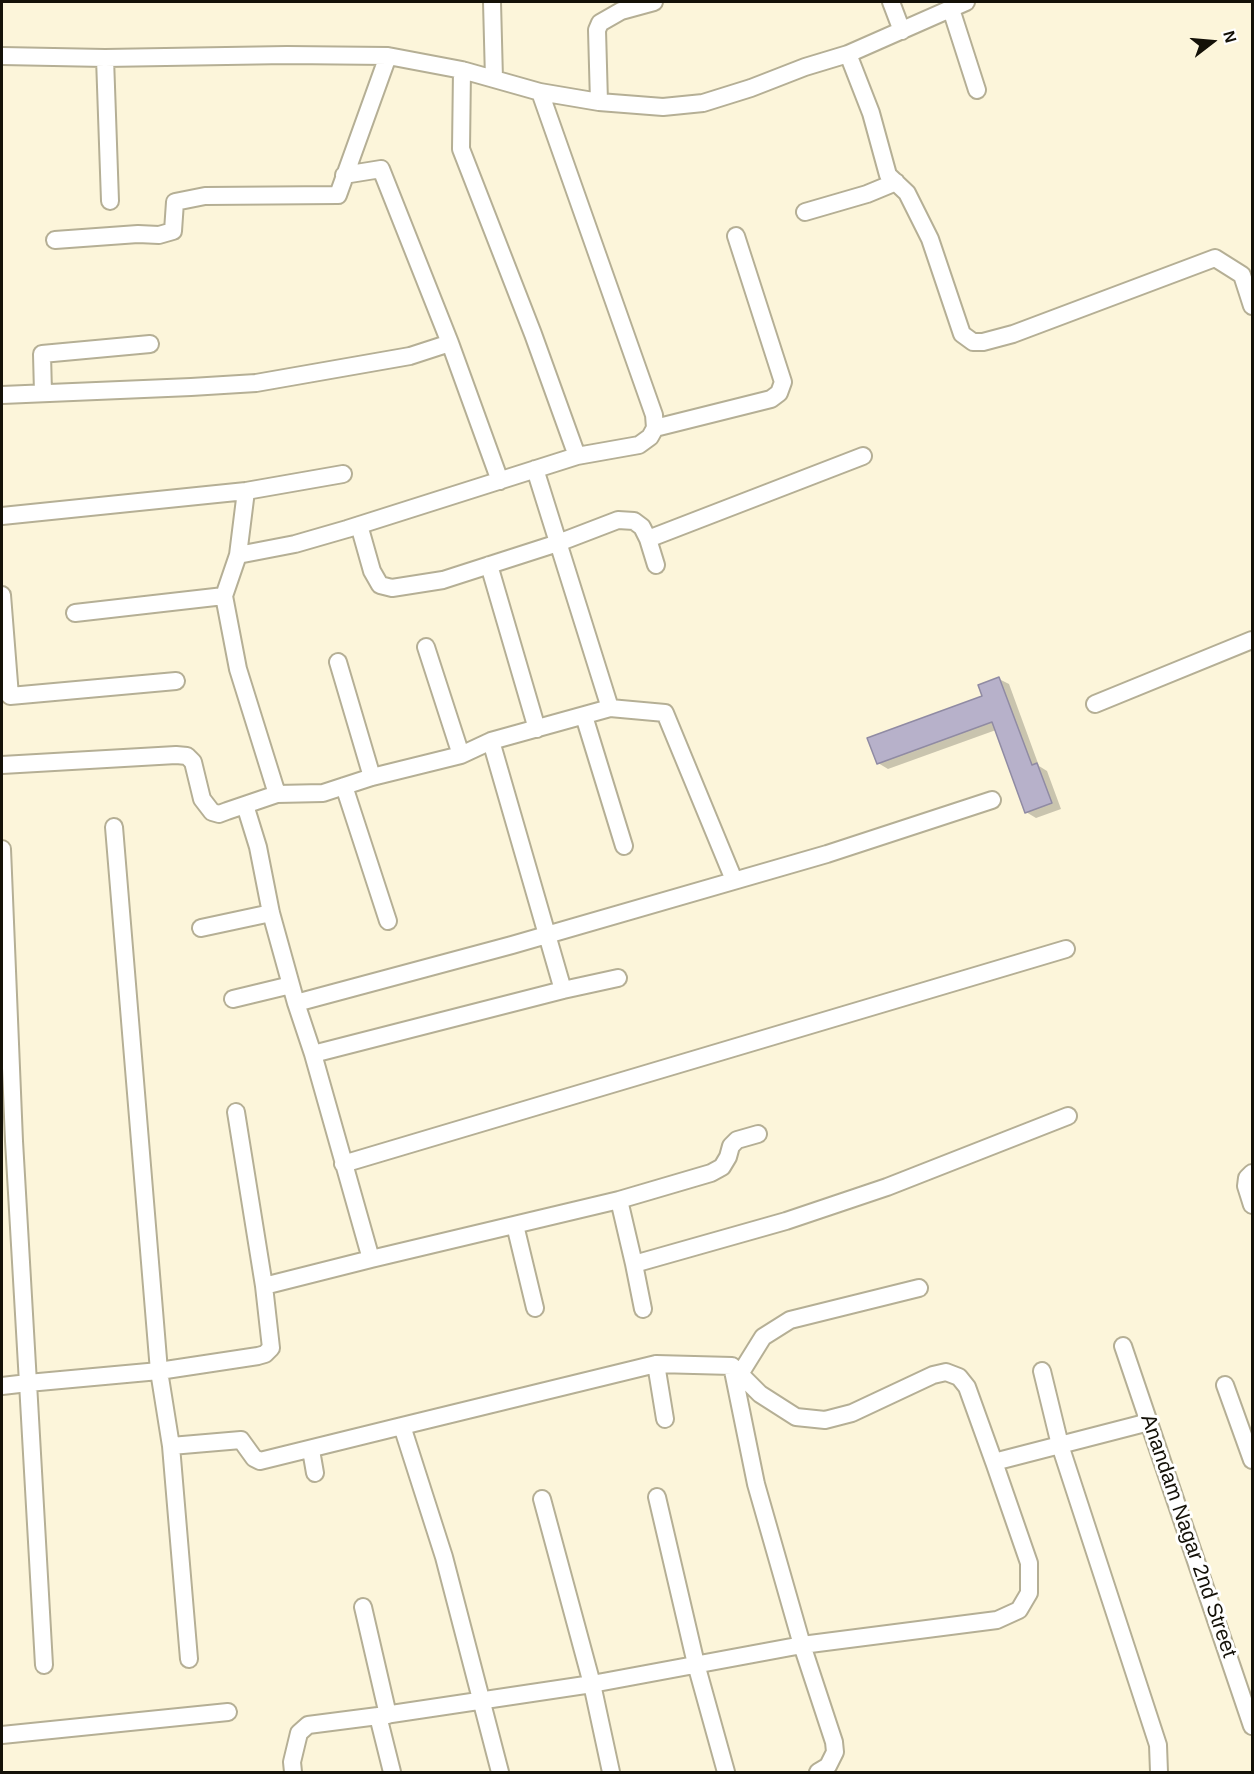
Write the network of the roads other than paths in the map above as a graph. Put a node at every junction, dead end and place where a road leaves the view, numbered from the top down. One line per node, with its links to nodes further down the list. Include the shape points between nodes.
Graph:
1 (492, 2): 12 (street)
2 (654, 2): 15 (street, via 621,11 600,23)
3 (891, 2): 6 (street)
4 (966, 2): 5 (street)
5 (951, 9): 6 (street); 13 (street)
6 (902, 31): 7 (street)
7 (848, 54): 15 (street, via 703,103 663,107); 17 (street, via 871,112 888,175)
8 (2, 56): 10 (street)
9 (388, 56): 10 (street); 11 (street); 16 (street)
10 (105, 58): 18 (street)
11 (462, 70): 12 (street); 28 (street, via 461,149)
12 (494, 79): 14 (street)
13 (977, 90)
14 (540, 92): 15 (street); 27 (street, via 654,415)
15 (599, 102)
16 (344, 175): 21 (street, via 338,195 205,196 175,202 173,231); 23 (street, via 381,169)
17 (896, 182): 19 (street); 22 (street, via 907,193 930,238 962,334 973,342 1013,334 1215,258 1242,275)
18 (110, 201)
19 (805, 212)
20 (736, 236): 27 (street, via 783,382 779,393 771,399)
21 (55, 240)
22 (1252, 306)
23 (450, 343): 25 (street, via 410,356 256,383); 32 (street)
24 (150, 344): 25 (street, via 42,354)
25 (43, 393): 26 (street)
26 (2, 395)
27 (655, 428): 28 (street, via 639,445)
28 (577, 456): 30 (street)
29 (863, 456): 36 (street)
30 (535, 469): 32 (street); 37 (street)
31 (343, 474): 33 (street)
32 (500, 481): 35 (street)
33 (246, 491): 34 (street); 38 (street)
34 (2, 516)
35 (359, 525): 38 (street, via 295,544); 39 (street, via 380,585 392,588 443,580)
36 (648, 539): 37 (street, via 634,520 618,520); 40 (street)
37 (558, 543): 39 (street); 49 (street)
38 (238, 555): 42 (street)
39 (489, 565): 51 (street)
40 (656, 566)
41 (2, 595): 47 (street, via 10,696)
42 (224, 596): 43 (street); 57 (street, via 238,669)
43 (75, 613)
44 (1252, 640): 48 (street)
45 (426, 647): 53 (street)
46 (338, 662): 55 (street)
47 (176, 681)
48 (1095, 704)
49 (610, 708): 50 (street); 63 (street, via 665,713)
50 (584, 716): 51 (street); 61 (street)
51 (537, 729): 52 (street)
52 (491, 741): 53 (street); 67 (street)
53 (461, 754): 55 (street)
54 (2, 765): 59 (street, via 187,756 193,762 202,799 212,812 219,814)
55 (372, 777): 56 (street)
56 (344, 786): 57 (street, via 323,794); 65 (street)
57 (277, 794): 59 (street)
58 (992, 800): 63 (street)
59 (245, 806): 64 (street)
60 (114, 827): 94 (street)
61 (624, 846)
62 (2, 849): 75 (street)
63 (734, 880): 67 (street)
64 (271, 912): 66 (street); 70 (street)
65 (388, 921)
66 (201, 928)
67 (546, 934): 71 (street); 73 (street)
68 (1066, 949): 80 (street)
69 (618, 978): 71 (street)
70 (291, 985): 72 (street); 73 (street)
71 (563, 990): 74 (street)
72 (233, 999)
73 (296, 1003): 74 (street)
74 (313, 1054): 80 (street)
75 (7, 1098): 79 (street)
76 (236, 1112): 87 (street)
77 (1068, 1116): 86 (street, via 887,1187 786,1221)
78 (758, 1134): 82 (street, via 737,1140 722,1167 711,1173)
79 (8, 1141): 96 (street)
80 (343, 1164): 85 (street)
81 (1252, 1173): 83 (street, via 1245,1186)
82 (618, 1200): 84 (street); 86 (street)
83 (1252, 1205)
84 (514, 1226): 85 (street); 89 (street)
85 (371, 1258): 87 (street)
86 (634, 1264): 90 (street)
87 (264, 1286): 94 (street, via 271,1348 266,1354)
88 (919, 1288): 93 (street, via 790,1320 763,1337)
89 (535, 1308)
90 (643, 1309)
91 (1123, 1346): 100 (street, Anandam Nagar 2nd Street)
92 (656, 1364): 93 (street); 99 (street); 101 (street)
93 (736, 1370): 106 (street, via 760,1394 796,1417 825,1419 852,1413 946,1372 959,1377 967,1387); 111 (street, via 756,1484)
94 (159, 1371): 96 (street); 103 (street)
95 (1042, 1371): 102 (street)
96 (28, 1383): 98 (street); 114 (street)
97 (1225, 1385): 105 (street)
98 (2, 1386)
99 (665, 1419)
100 (1149, 1422): 102 (street); 119 (street, Anandam Nagar 2nd Street)
101 (402, 1426): 104 (street); 116 (street, via 444,1557)
102 (1060, 1445): 106 (street); 127 (street, via 1158,1745)
103 (171, 1446): 104 (street, via 241,1440 261,1461); 112 (street)
104 (311, 1450): 107 (street)
105 (1252, 1460)
106 (994, 1462): 111 (street, via 1029,1563 1029,1593 1019,1610 997,1620)
107 (315, 1473)
108 (657, 1497): 113 (street)
109 (542, 1499): 115 (street)
110 (363, 1607): 118 (street)
111 (802, 1645): 113 (street); 126 (street, via 834,1742 835,1752 828,1766)
112 (189, 1659)
113 (696, 1664): 115 (street); 125 (street)
114 (44, 1665)
115 (592, 1683): 116 (street); 124 (street)
116 (481, 1701): 118 (street); 123 (street)
117 (228, 1712): 120 (street)
118 (383, 1715): 121 (street, via 308,1725 299,1733); 122 (street)
119 (1252, 1726)
120 (2, 1736)
121 (293, 1773)
122 (392, 1773)
123 (500, 1773)
124 (611, 1773)
125 (726, 1773)
126 (818, 1773)
127 (1159, 1773)

